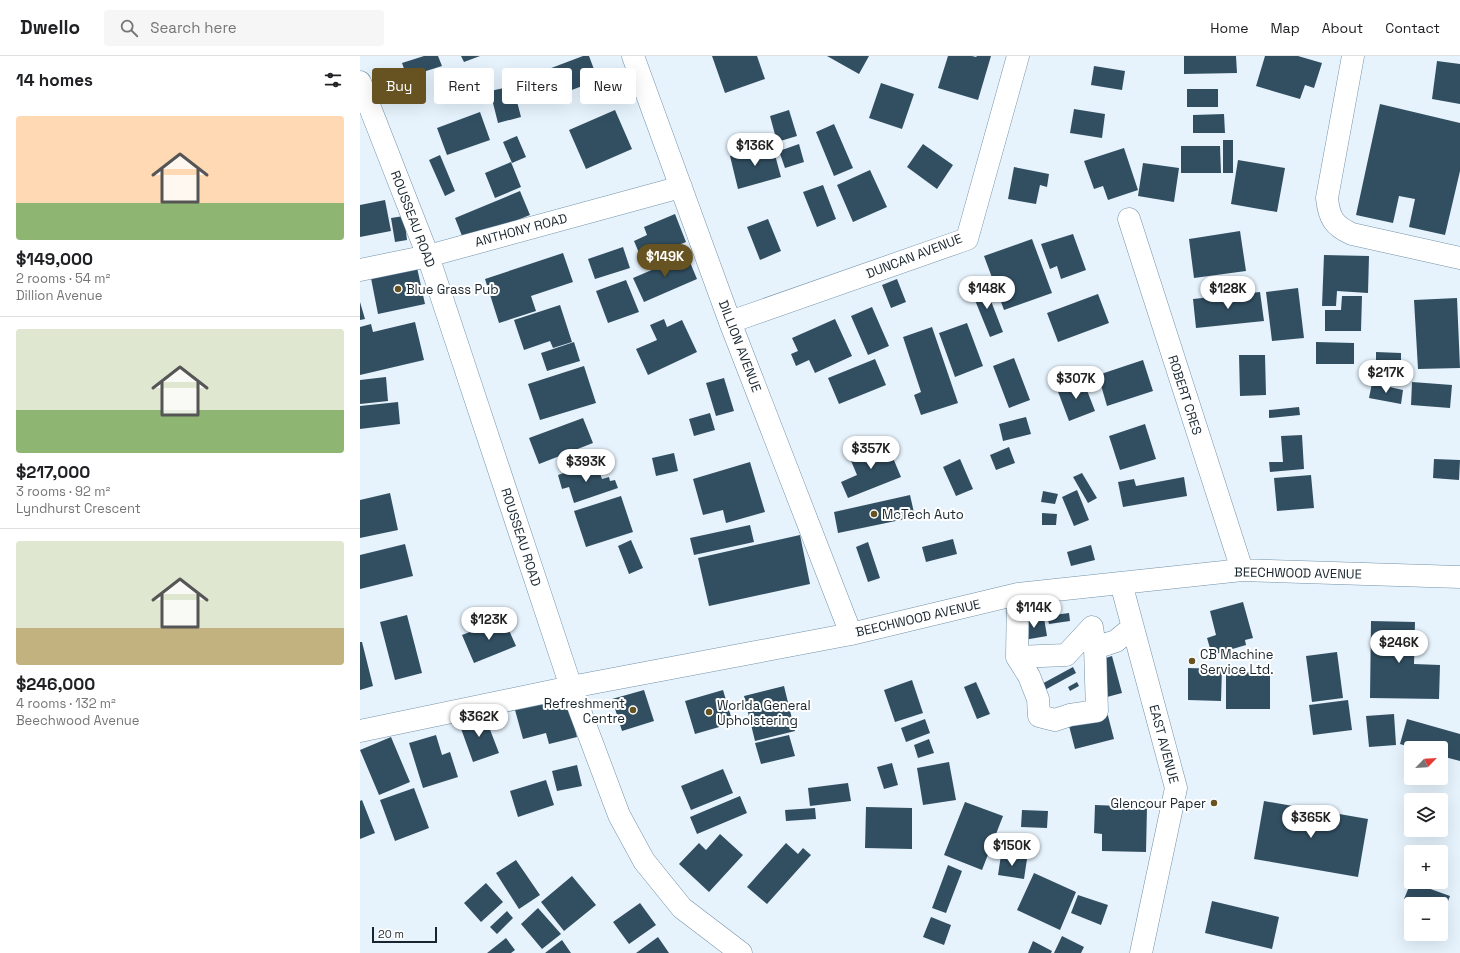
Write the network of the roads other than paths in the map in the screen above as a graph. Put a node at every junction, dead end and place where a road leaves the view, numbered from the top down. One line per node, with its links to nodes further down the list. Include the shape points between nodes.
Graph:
1 (633, 56): 5 (street, DILLION AVENUE)
2 (1018, 56): 10 (street, DUNCAN AVENUE, via 967,239)
3 (1353, 56): 8 (street, via 1327,198 1328,210 1333,221 1341,229 1352,234)
4 (360, 82): 7 (street, ROUSSEAU ROAD)
5 (681, 187): 7 (street, ANTHONY ROAD); 10 (street, DILLION AVENUE)
6 (1129, 219): 11 (street, ROBERT CRES)
7 (428, 256): 9 (street, ANTHONY ROAD); 19 (street, ROUSSEAU ROAD)
8 (1460, 258)
9 (360, 270)
10 (730, 322): 16 (street, DILLION AVENUE)
11 (1242, 570): 12 (street, BEECHWOOD AVENUE); 13 (street, BEECHWOOD AVENUE)
12 (1460, 577)
13 (1121, 583): 14 (street, BEECHWOOD AVENUE); 15 (street, EAST AVENUE)
14 (1018, 594): 16 (street, BEECHWOOD AVENUE); 18 (street)
15 (1133, 627): 17 (street, via 1116,641); 22 (street, EAST AVENUE, via 1176,788)
16 (851, 634): 19 (street, BEECHWOOD AVENUE)
17 (1095, 648): 18 (street, via 1092,627 1066,655); 18 (street, via 1097,711 1055,720 1039,716 1038,699)
18 (1017, 657)
19 (571, 687): 20 (street, BEECHWOOD AVENUE); 21 (street, ROUSSEAU ROAD, via 619,815 644,861 682,908)
20 (360, 731)
21 (741, 953)
22 (1141, 953)

